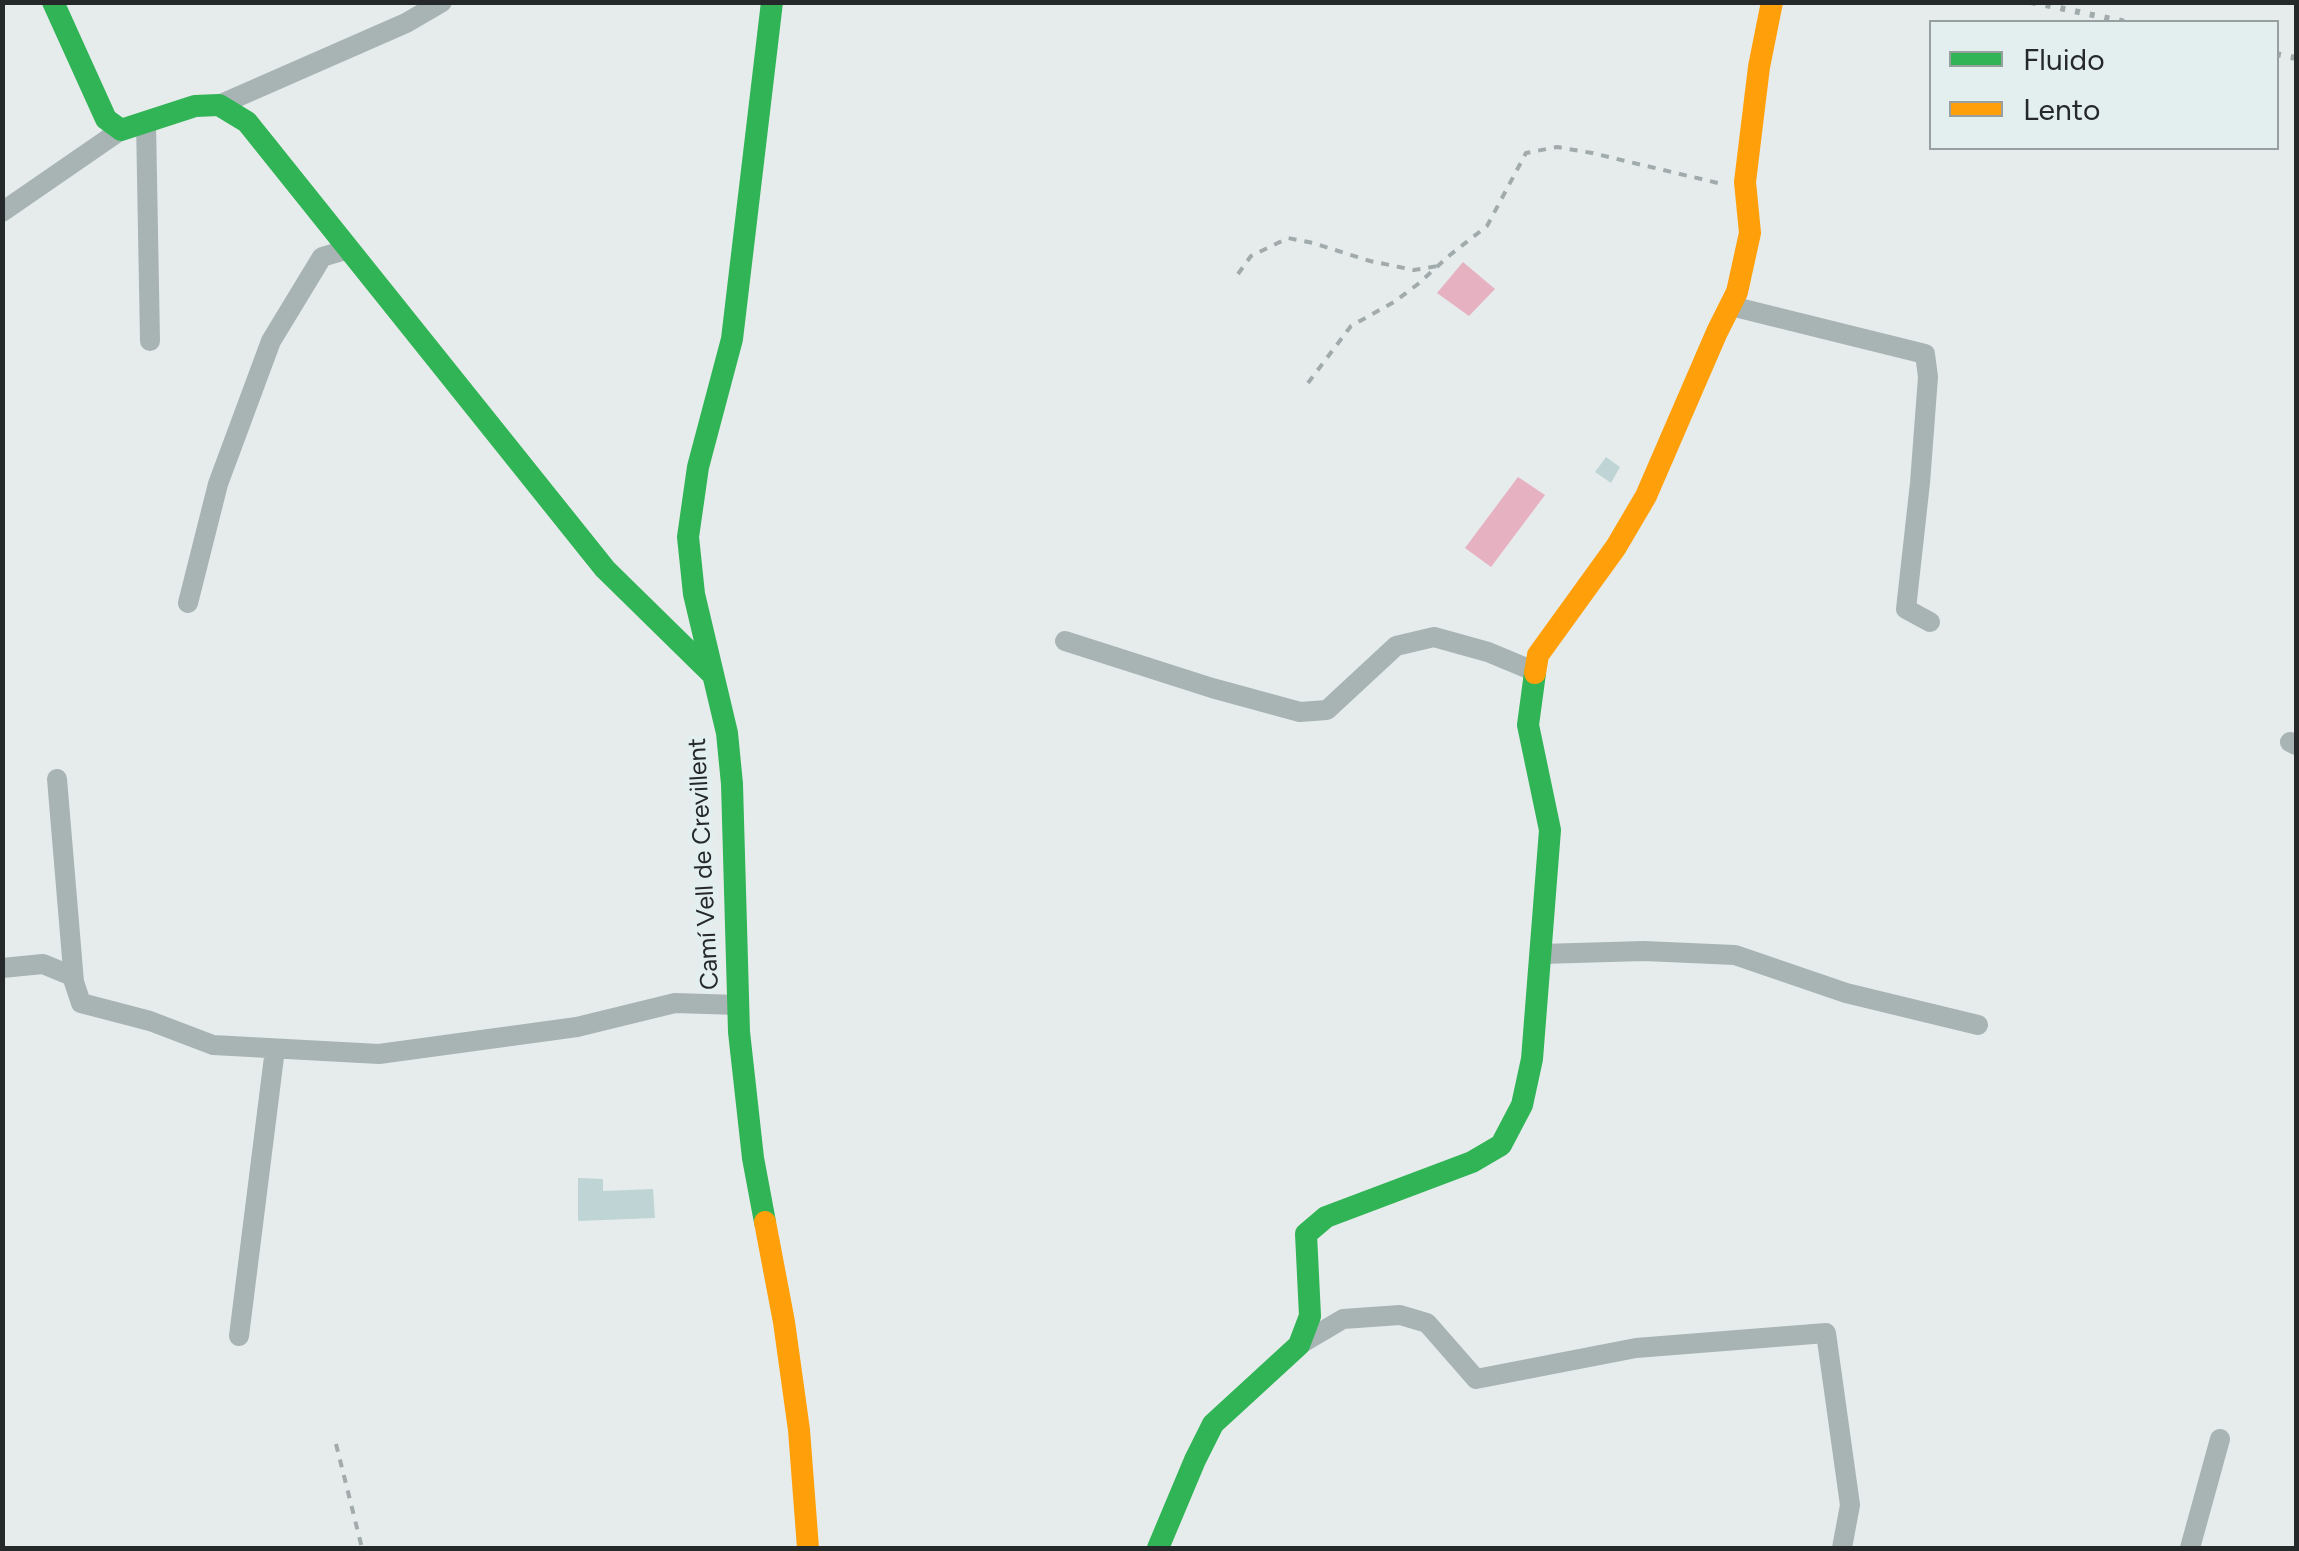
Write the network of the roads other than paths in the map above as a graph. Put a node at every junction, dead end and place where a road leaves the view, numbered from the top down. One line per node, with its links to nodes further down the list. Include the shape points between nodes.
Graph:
1 (53, 2): 7 (street, via 106,120)
2 (442, 2): 5 (street)
3 (772, 2): 16 (street, Camí Vell de Crevillent, via 732,339 698,466 688,538)
4 (1772, 2): 10 (street, via 1746,190 1750,233)
5 (219, 105): 6 (street); 9 (street, via 247,122)
6 (146, 122): 7 (street); 11 (street)
7 (121, 130): 8 (street)
8 (2, 212)
9 (349, 249): 12 (street, via 322,258 271,341 218,484); 16 (street, via 606,569)
10 (1730, 306): 13 (street, via 1925,354 1906,609); 15 (street, via 1646,496 1538,656)
11 (150, 341)
12 (188, 603)
13 (1930, 622)
14 (1065, 641): 15 (street, via 1300,712 1327,710 1396,646 1434,637)
15 (1536, 672): 18 (street, via 1528,726 1550,830)
16 (712, 674): 21 (street, Camí Vell de Crevillent, via 732,784)
17 (57, 779): 20 (street)
18 (1541, 954): 22 (street, via 1735,955 1846,993); 25 (street, via 1532,1059 1522,1105 1500,1145 1472,1162 1326,1217 1306,1234 1310,1316)
19 (2, 968): 20 (street, via 43,964)
20 (74, 982): 23 (street, via 81,1003 214,1045)
21 (738, 1005): 23 (street, via 675,1003 577,1027 379,1054); 27 (street, Camí Vell de Crevillent, via 753,1158 799,1430)
22 (1978, 1024)
23 (275, 1049): 24 (street)
24 (238, 1336)
25 (1299, 1345): 28 (street, via 1214,1424); 29 (street, via 1343,1319 1400,1316 1427,1323 1476,1379 1636,1348 1826,1333 1850,1506)
26 (2220, 1439): 30 (street)
27 (808, 1548)
28 (1158, 1548)
29 (1842, 1548)
30 (2190, 1548)

